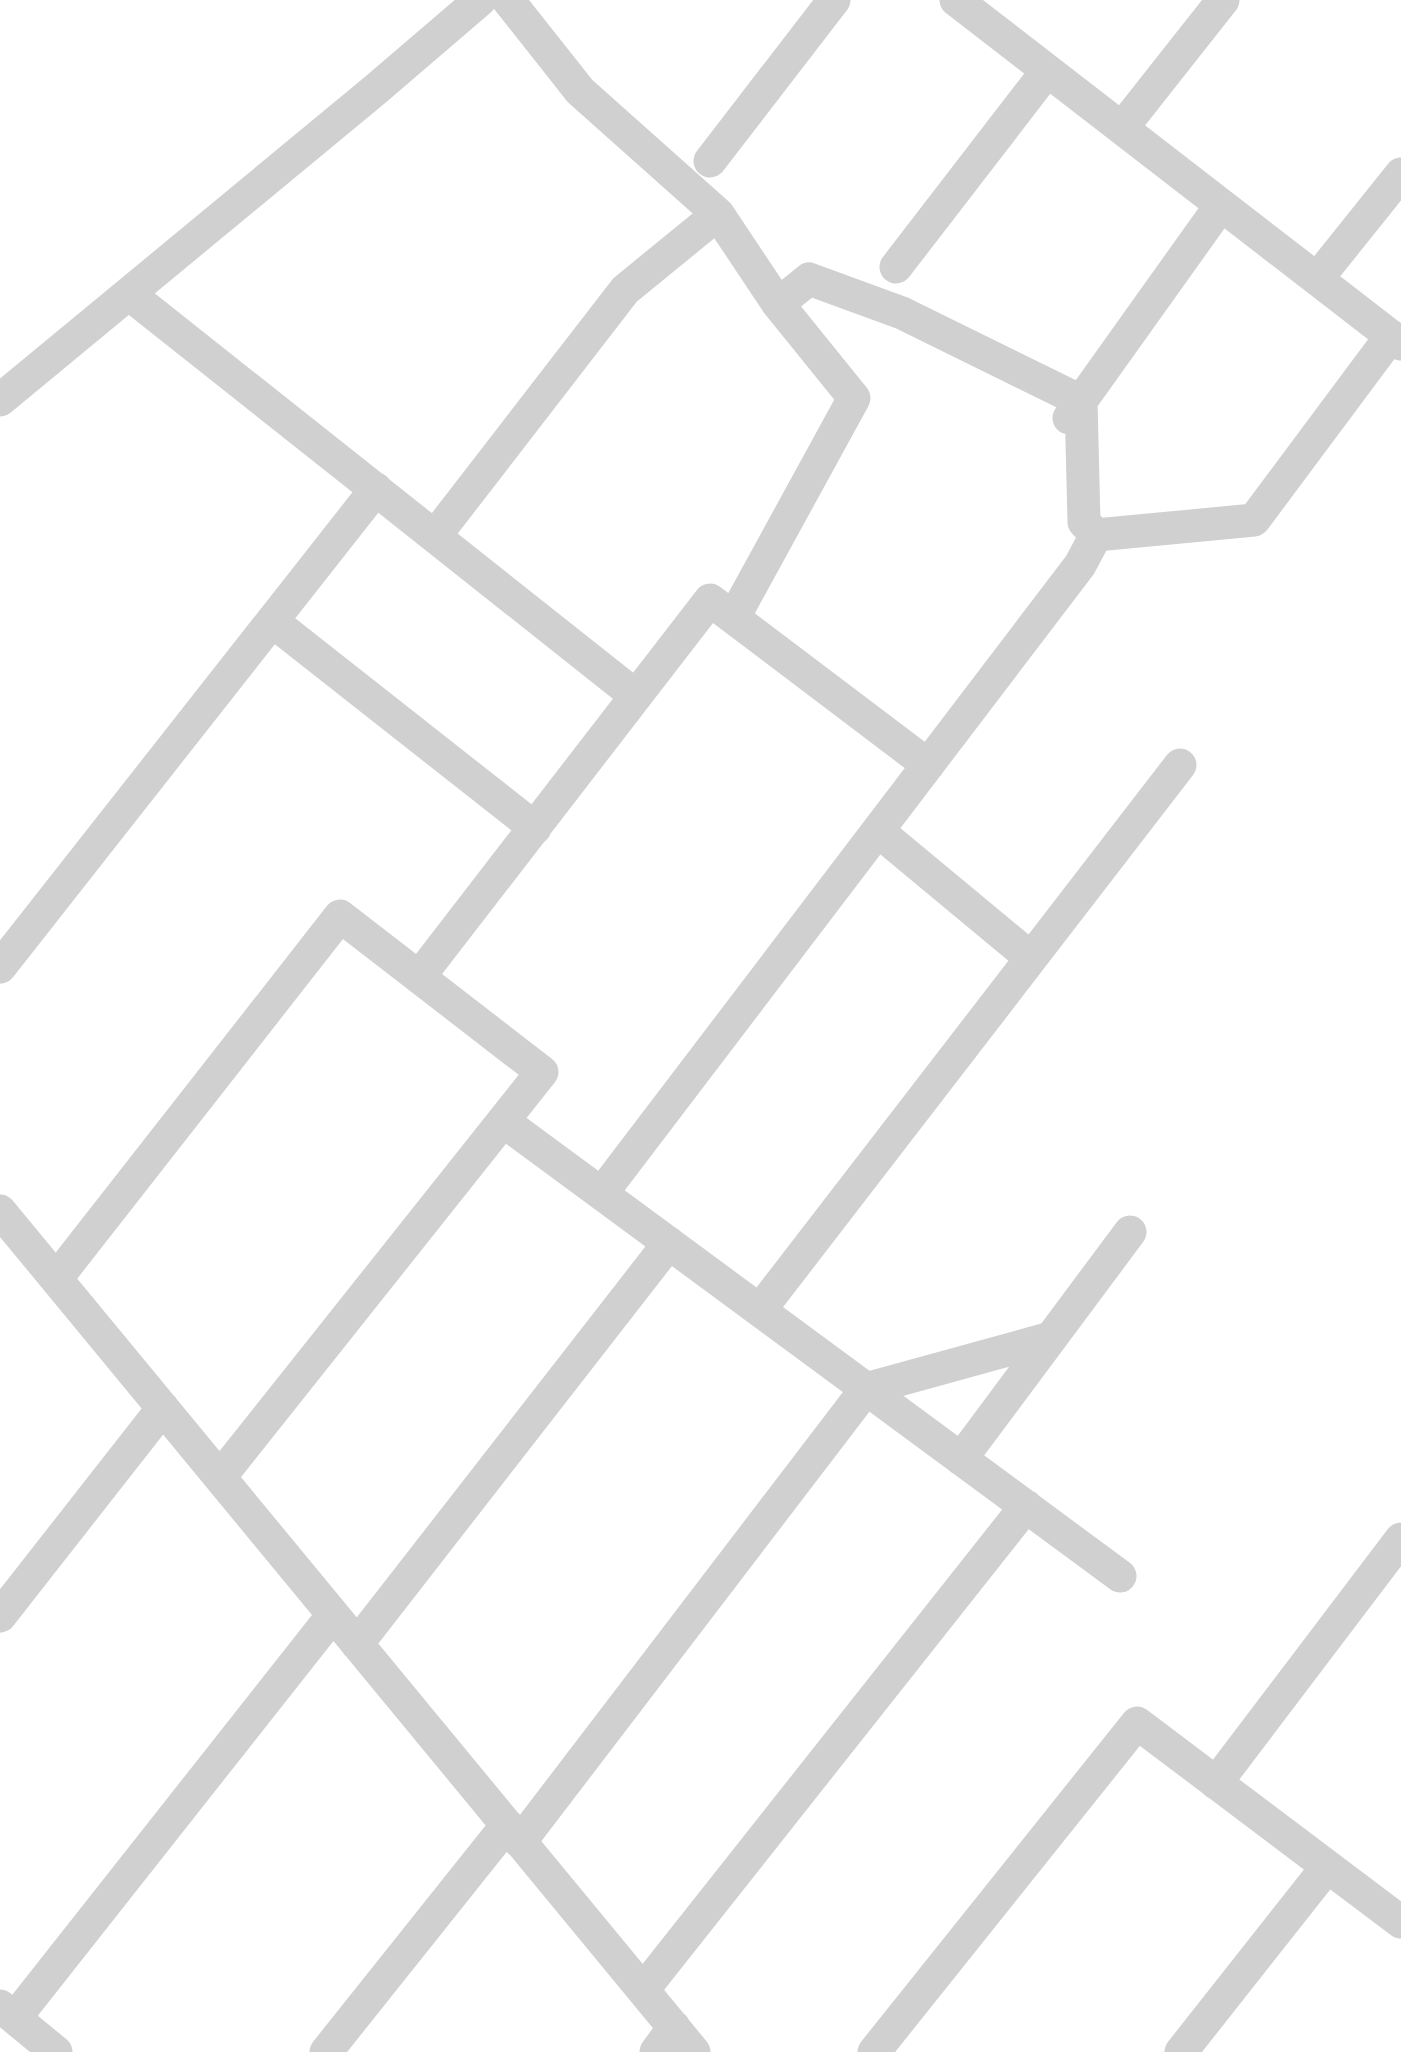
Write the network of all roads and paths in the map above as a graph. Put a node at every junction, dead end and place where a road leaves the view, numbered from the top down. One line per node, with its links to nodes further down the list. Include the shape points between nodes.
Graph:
1 (480, 0): 14 (street)
2 (508, 0): 11 (street, via 580,91)
3 (834, 0): 8 (street)
4 (1223, 0): 7 (street)
5 (962, 2): 6 (street)
6 (1047, 71): 7 (street); 12 (street)
7 (1122, 128): 10 (street)
8 (710, 161)
9 (1401, 174): 13 (street)
10 (1221, 205): 13 (street); 18 (street)
11 (718, 214): 15 (street); 22 (street, via 626,290)
12 (897, 267)
13 (1317, 279): 16 (street)
14 (129, 294): 17 (street); 20 (street)
15 (778, 304): 18 (street, via 809,279 902,313); 23 (street, via 854,398)
16 (1396, 340): 21 (street, via 1254,520)
17 (0, 400)
18 (1081, 401): 19 (street); 21 (street, via 1084,522)
19 (1062, 427)
20 (376, 489): 22 (street); 24 (street)
21 (1096, 535): 26 (street, via 1080,565)
22 (435, 536): 25 (street)
23 (734, 618): 25 (street, via 710,600); 26 (street)
24 (272, 621): 28 (street); 31 (street)
25 (636, 696): 28 (street)
26 (928, 765): 29 (street)
27 (1180, 765): 30 (street)
28 (535, 828): 32 (street)
29 (878, 831): 30 (street); 34 (street)
30 (1030, 958): 39 (street)
31 (0, 968)
32 (419, 977): 33 (street, via 542,1072); 38 (street, via 340,916)
33 (503, 1121): 34 (street); 44 (street)
34 (602, 1193): 37 (street)
35 (4, 1223): 38 (street)
36 (1130, 1232): 40 (street)
37 (669, 1243): 39 (street); 50 (street)
38 (56, 1279): 42 (street)
39 (760, 1310): 41 (street)
40 (1051, 1338): 41 (street); 43 (street)
41 (866, 1389): 43 (street); 52 (street)
42 (163, 1408): 44 (street); 49 (street)
43 (961, 1459): 45 (street)
44 (220, 1477): 48 (street)
45 (1026, 1506): 47 (street); 55 (street)
46 (1401, 1539): 51 (street)
47 (1120, 1576)
48 (333, 1614): 50 (street); 56 (street)
49 (0, 1616)
50 (357, 1644): 52 (street)
51 (1216, 1783): 53 (street); 60 (street, via 1137,1723)
52 (514, 1833): 55 (street); 59 (street)
53 (1328, 1867): 54 (street); 61 (street)
54 (1401, 1922)
55 (643, 1990): 57 (street)
56 (7, 2012): 58 (street)
57 (675, 2044)
58 (56, 2052)
59 (326, 2052)
60 (874, 2052)
61 (1181, 2052)

